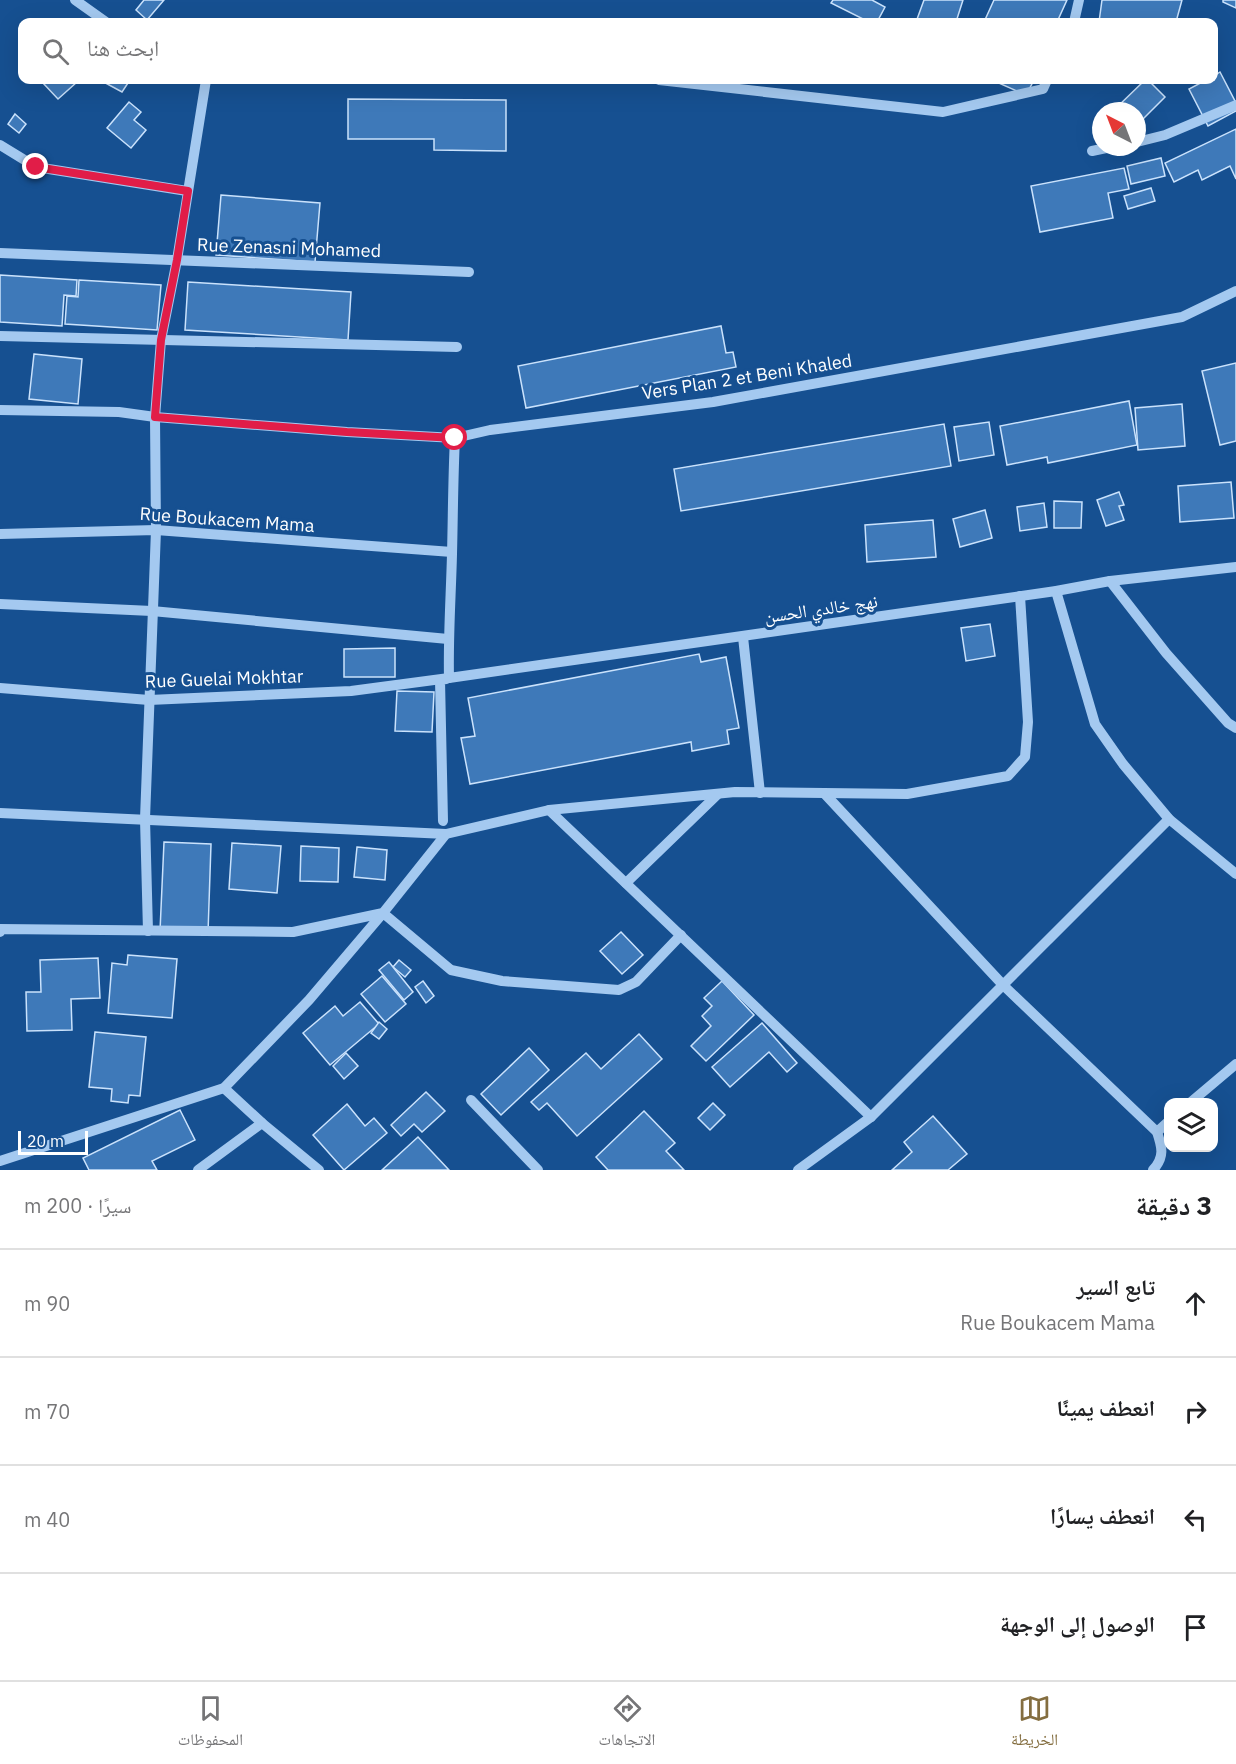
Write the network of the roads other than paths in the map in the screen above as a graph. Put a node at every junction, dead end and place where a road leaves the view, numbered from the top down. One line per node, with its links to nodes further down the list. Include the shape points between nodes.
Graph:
1 (75, 0): 3 (street)
2 (1079, 0): 4 (street)
3 (100, 18)
4 (1075, 18)
5 (205, 84): 11 (street)
6 (694, 84): 7 (street, via 943,112 1043,88)
7 (1045, 84)
8 (1236, 105): 9 (street)
9 (1146, 139)
10 (0, 145): 11 (street, via 36,167)
11 (188, 191): 13 (street)
12 (0, 253): 13 (street, Rue Zenasni Mohamed)
13 (177, 260): 14 (street, Rue Zenasni Mohamed); 17 (street)
14 (469, 272)
15 (1236, 291): 21 (street, Vers Plan 2 et Beni Khaled, via 1182,317 713,402 490,430)
16 (0, 336): 17 (street)
17 (161, 340): 18 (street); 20 (street)
18 (457, 347)
19 (0, 410): 20 (street, via 118,412)
20 (155, 417): 21 (street); 22 (street)
21 (455, 438): 24 (street)
22 (156, 530): 23 (street, Rue Boukacem Mama); 24 (street, Rue Boukacem Mama); 30 (street)
23 (0, 534)
24 (452, 552): 32 (street)
25 (1236, 567): 26 (street, نهج خالدي الحسن)
26 (1110, 581): 27 (street, نهج خالدي الحسن); 36 (street, via 1166,653)
27 (1056, 591): 28 (street, نهج خالدي الحسن); 43 (street, via 1095,724 1123,765)
28 (1020, 596): 31 (street, نهج خالدي الحسن); 38 (street, via 1028,722 1025,757 1008,776 907,794)
29 (0, 604): 30 (street)
30 (152, 611): 32 (street); 35 (street)
31 (743, 637): 33 (street, نهج خالدي الحسن); 37 (street)
32 (448, 639): 33 (street)
33 (449, 678): 35 (street, Rue Guelai Mokhtar, via 351,691); 44 (street, via 440,680)
34 (0, 688): 35 (street, Rue Guelai Mokhtar)
35 (149, 700): 42 (street)
36 (1236, 728)
37 (760, 793): 38 (street); 39 (street)
38 (824, 793): 52 (street)
39 (718, 794): 40 (street); 47 (street)
40 (549, 810): 45 (street); 47 (street)
41 (0, 813): 42 (street)
42 (145, 819): 45 (street); 49 (street)
43 (1169, 819): 46 (street); 52 (street)
44 (443, 821)
45 (447, 834): 48 (street)
46 (1236, 874)
47 (626, 883): 51 (street)
48 (382, 913): 49 (street, via 293,932); 51 (street, via 451,970 502,981 618,990 636,982); 54 (street, via 309,1000)
49 (148, 931): 50 (street)
50 (0, 932)
51 (681, 935): 57 (street)
52 (1003, 985): 57 (street); 60 (street)
53 (1236, 1064): 55 (street)
54 (224, 1089): 58 (street); 61 (street)
55 (1196, 1098)
56 (471, 1100): 64 (street)
57 (871, 1117): 65 (street)
58 (262, 1123): 62 (street); 63 (street)
59 (1164, 1126): 60 (street)
60 (1157, 1132): 66 (street, via 1162,1148 1160,1162)
61 (0, 1161)
62 (198, 1170)
63 (319, 1170)
64 (538, 1170)
65 (798, 1170)
66 (1153, 1170)

